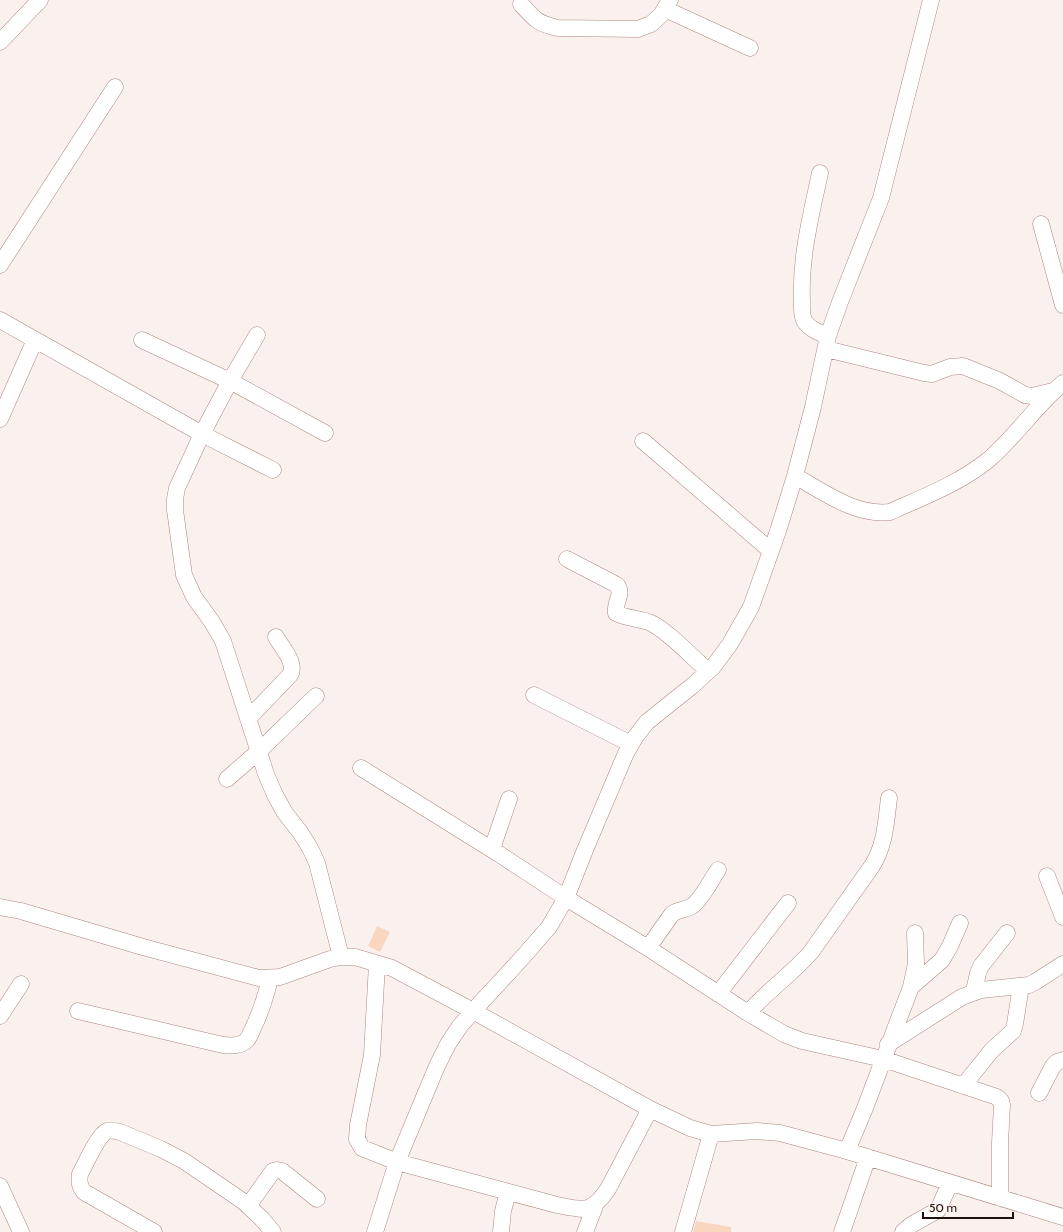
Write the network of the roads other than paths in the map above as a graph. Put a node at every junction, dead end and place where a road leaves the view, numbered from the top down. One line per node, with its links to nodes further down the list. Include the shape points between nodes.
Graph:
1 (40, 0): 5 (street)
2 (930, 0): 16 (street, via 882,198 840,302)
3 (521, 4): 4 (street, via 534,19 558,28 638,29 651,24 661,15)
4 (667, 4): 6 (street)
5 (0, 42)
6 (750, 48)
7 (115, 87): 10 (street)
8 (820, 173): 16 (street, via 805,245 801,287 802,312 804,321)
9 (1041, 224): 11 (street)
10 (0, 265)
11 (1063, 305)
12 (0, 320): 14 (street)
13 (257, 335): 17 (street)
14 (35, 340): 19 (street); 21 (street)
15 (142, 340): 17 (street)
16 (827, 343): 18 (street, via 924,373 932,374 950,366 963,366 1000,380 1025,395 1032,396); 24 (street)
17 (230, 381): 20 (street); 21 (street)
18 (1058, 387): 24 (street, via 1013,436 970,474 890,512 878,513 850,507)
19 (0, 419)
20 (325, 433)
21 (202, 434): 23 (street); 31 (street, via 177,488 175,498 184,575 194,597 223,641)
22 (643, 442): 25 (street)
23 (273, 470)
24 (795, 476): 25 (street)
25 (771, 551): 28 (street, via 751,607 730,644)
26 (567, 559): 28 (street, via 617,585 620,593 615,606 616,612 621,616 645,620 660,628)
27 (276, 637): 31 (street, via 293,671)
28 (708, 671): 32 (street, via 647,722)
29 (534, 695): 32 (street)
30 (316, 696): 33 (street)
31 (248, 719): 33 (street)
32 (631, 744): 41 (street)
33 (259, 751): 35 (street); 49 (street, via 275,795 310,848 316,863)
34 (362, 768): 38 (street)
35 (227, 779)
36 (509, 798): 38 (street)
37 (889, 798): 60 (street, via 882,847 878,857 811,952)
38 (492, 849): 41 (street)
39 (718, 870): 48 (street, via 698,901 689,908 672,914)
40 (1047, 876): 44 (street)
41 (566, 898): 48 (street); 59 (street, via 549,927)
42 (788, 903): 57 (street)
43 (0, 907): 52 (street, via 259,978)
44 (1063, 917)
45 (960, 923): 55 (street, via 942,960)
46 (914, 933): 55 (street, via 916,964)
47 (1007, 934): 56 (street, via 978,972)
48 (648, 948): 57 (street)
49 (341, 957): 50 (street, via 355,957); 52 (street)
50 (377, 964): 59 (street, via 392,968); 70 (street, via 372,1055 357,1139 362,1148)
51 (1063, 964): 54 (street, via 1035,982)
52 (270, 978): 58 (street, via 265,1001 251,1033 240,1045 223,1045)
53 (21, 984): 61 (street)
54 (1021, 986): 56 (street); 64 (street, via 1013,1031 992,1050)
55 (911, 987): 62 (street)
56 (974, 991): 62 (street, via 962,996)
57 (718, 994): 60 (street)
58 (78, 1011)
59 (473, 1011): 66 (street); 70 (street, via 460,1026 437,1066)
60 (748, 1013): 62 (street, via 784,1034 802,1040)
61 (0, 1016)
62 (885, 1052): 64 (street); 68 (street)
63 (1063, 1060): 65 (street, via 1053,1066)
64 (963, 1086): 74 (street, via 1001,1100)
65 (1039, 1093)
66 (650, 1109): 67 (street, via 690,1128); 77 (street, via 608,1189)
67 (711, 1134): 68 (street, via 770,1131); 85 (street)
68 (847, 1151): 69 (street)
69 (868, 1157): 71 (street); 86 (street)
70 (397, 1162): 73 (street); 82 (street)
71 (950, 1183): 74 (street); 87 (street, via 938,1210)
72 (0, 1186): 79 (street)
73 (508, 1192): 77 (street, via 574,1208 587,1209); 83 (street)
74 (1000, 1198): 78 (street)
75 (317, 1200): 76 (street, via 282,1171 277,1170 273,1171)
76 (248, 1206): 80 (street, via 190,1165 161,1149 120,1132 107,1131 100,1138 80,1174 80,1187 84,1192); 81 (street)
77 (595, 1206): 84 (street)
78 (1062, 1213)
79 (21, 1232)
80 (154, 1232)
81 (273, 1232)
82 (375, 1232)
83 (501, 1232)
84 (585, 1232)
85 (683, 1232)
86 (842, 1232)
87 (903, 1232)

